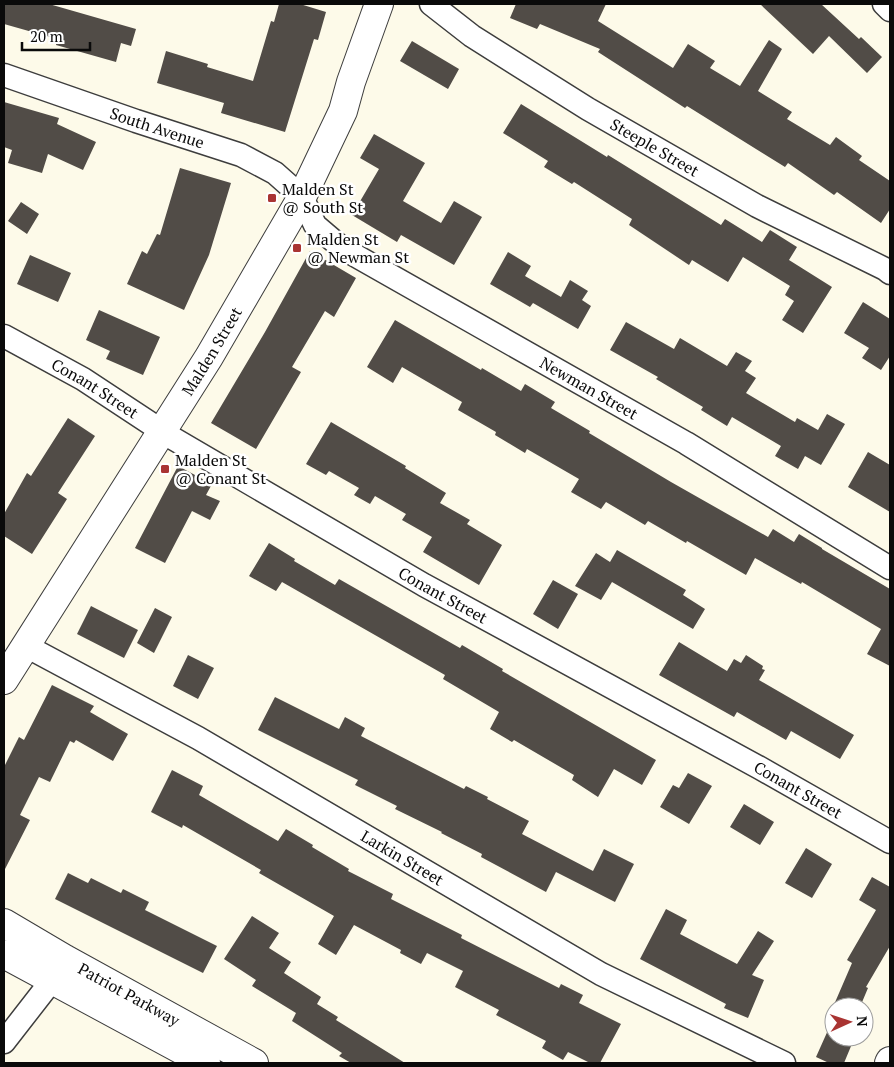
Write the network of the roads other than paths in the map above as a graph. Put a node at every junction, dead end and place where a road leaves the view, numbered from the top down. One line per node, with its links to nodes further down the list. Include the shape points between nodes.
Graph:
1 (379, 4): 6 (street, Malden Street, via 343,111)
2 (431, 4): 7 (street, Steeple Street, via 472,36 588,109 757,206)
3 (884, 4): 4 (street)
4 (890, 10)
5 (4, 75): 6 (street, South Avenue, via 241,155 276,173)
6 (302, 197): 9 (street, Malden Street, via 210,357); 10 (street, Newman Street, via 315,225 342,248 686,443)
7 (890, 273)
8 (4, 336): 9 (street, Conant Street, via 83,379)
9 (163, 431): 11 (street, Malden Street); 13 (street, Conant Street, via 424,585)
10 (890, 568)
11 (26, 646): 12 (street, Malden Street); 21 (street, Larkin Street, via 198,738 601,974)
12 (4, 680)
13 (890, 842)
14 (4, 923): 16 (street, Patriot Parkway)
15 (4, 954): 16 (street, Patriot Parkway)
16 (59, 969): 17 (street); 18 (street, Patriot Parkway)
17 (4, 1042)
18 (180, 1046): 19 (street, Patriot Parkway); 20 (street, Patriot Parkway)
19 (206, 1063)
20 (254, 1063)
21 (784, 1063)

